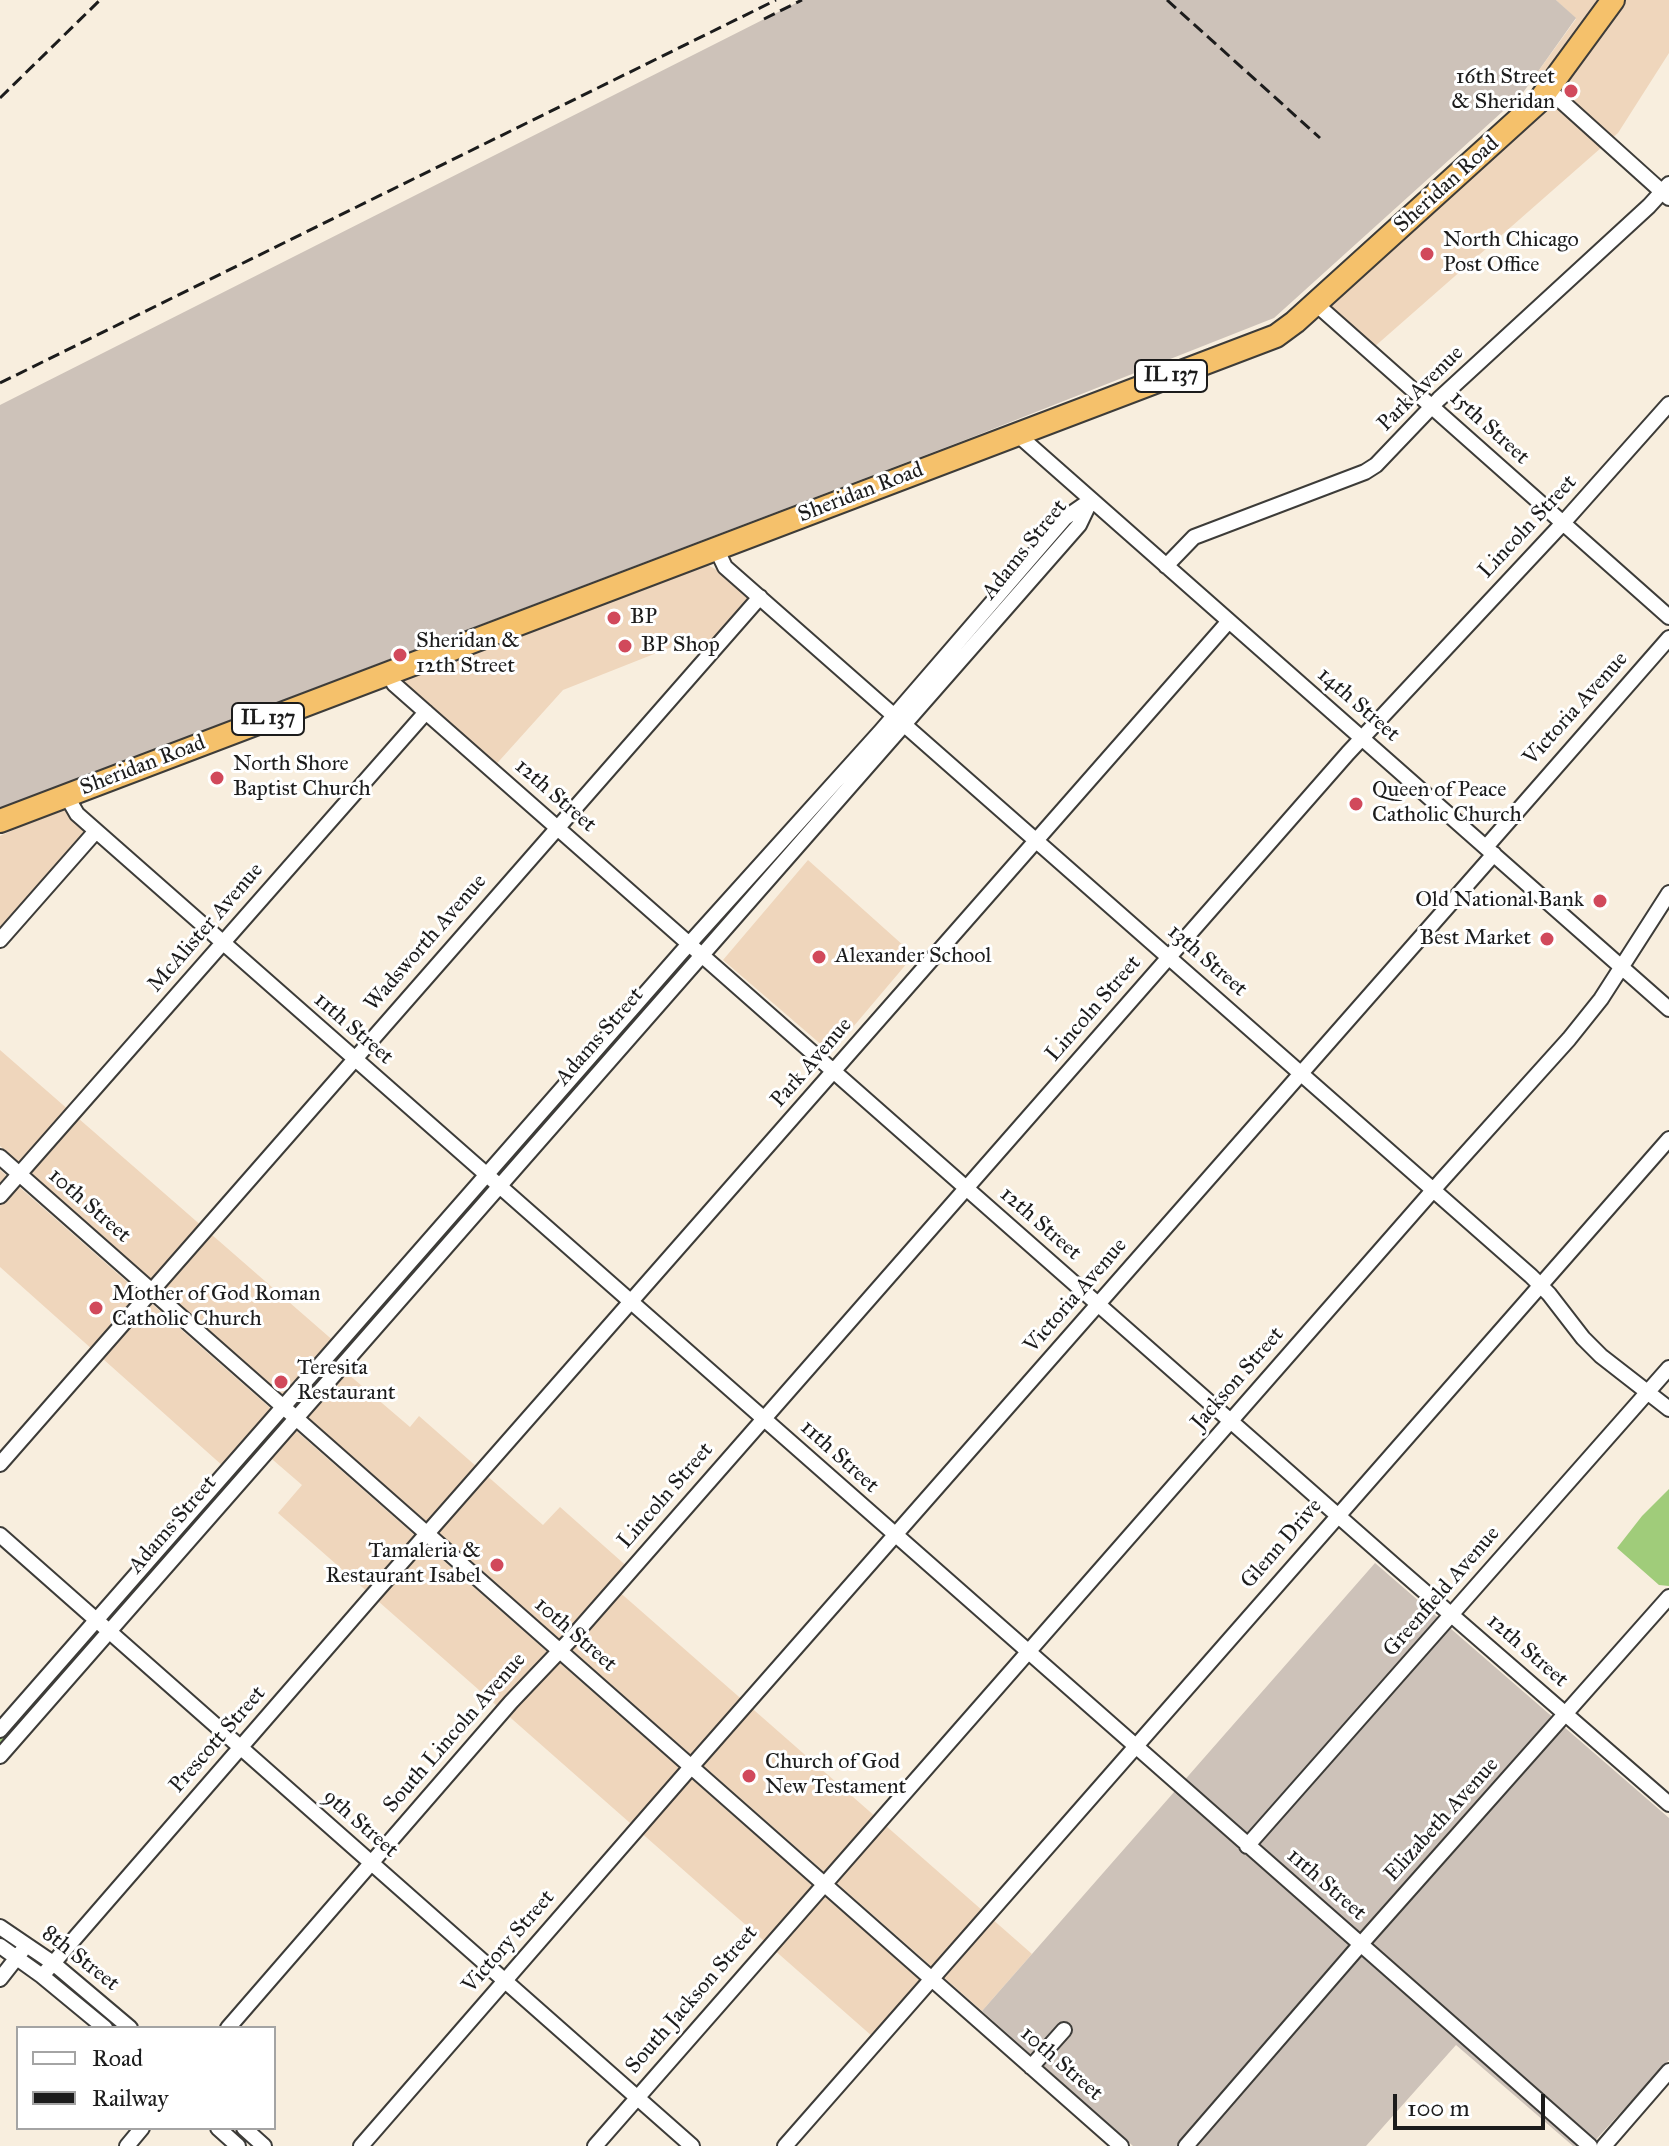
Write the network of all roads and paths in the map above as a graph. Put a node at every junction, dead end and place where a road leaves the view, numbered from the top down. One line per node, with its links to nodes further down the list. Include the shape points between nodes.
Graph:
1 (1613, 0): 2 (highway, Sheridan Road / IL 137)
2 (1549, 90): 3 (street); 4 (highway, Sheridan Road / IL 137)
3 (1667, 191): 6 (street, Park Avenue)
4 (1316, 304): 6 (street, 15th Street); 7 (highway, Sheridan Road / IL 137, via 1276,336)
5 (1669, 404): 9 (street, Lincoln Street)
6 (1432, 406): 9 (street, 15th Street); 11 (street, Park Avenue, via 1365,472 1194,537)
7 (1017, 434): 8 (street, 14th Street); 10 (highway, Sheridan Road / IL 137)
8 (1091, 500): 11 (street, 14th Street); 18 (street, Adams Street, via 1079,525)
9 (1563, 523): 13 (street, 15th Street); 19 (street, Lincoln Street)
10 (716, 548): 12 (street, 13th Street, via 725,567); 16 (highway, Sheridan Road / IL 137)
11 (1166, 566): 14 (street, 14th Street)
12 (760, 597): 18 (street, 13th Street); 22 (street, Wadsworth Avenue)
13 (1669, 617)
14 (1229, 621): 19 (street, 14th Street); 24 (street, Park Avenue)
15 (1669, 638): 25 (street, Victoria Avenue)
16 (388, 673): 17 (street, 12th Street); 20 (highway, Sheridan Road / IL 137)
17 (426, 712): 22 (street, 12th Street); 28 (street, McAlister Avenue)
18 (900, 719): 24 (street, 13th Street); 29 (street, Adams Street); 30 (street, Adams Street)
19 (1362, 738): 25 (street, 14th Street); 31 (street, Lincoln Street)
20 (66, 795): 21 (highway, Sheridan Road / IL 137); 23 (street, 11th Street)
21 (0, 821)
22 (558, 827): 29 (street, 12th Street); 34 (street, Wadsworth Avenue)
23 (96, 831): 27 (street); 28 (street, 11th Street)
24 (1037, 841): 31 (street, 13th Street); 35 (street, Park Avenue)
25 (1490, 851): 32 (street, 14th Street); 36 (street, Victoria Avenue)
26 (1669, 893): 32 (street, Jackson Street)
27 (0, 940)
28 (222, 942): 34 (street, 11th Street); 39 (street, McAlister Avenue)
29 (689, 944): 30 (street, 12th Street); 40 (street, Adams Street)
30 (701, 955): 35 (street, 12th Street); 41 (street, Adams Street)
31 (1169, 957): 36 (street, 13th Street); 42 (street, Lincoln Street)
32 (1621, 966): 33 (street, 14th Street); 43 (street, Jackson Street, via 1569,1039)
33 (1669, 1009)
34 (354, 1059): 40 (street, 11th Street); 46 (street, Wadsworth Avenue)
35 (834, 1072): 42 (street, 12th Street); 47 (street, Park Avenue)
36 (1301, 1074): 43 (street, 13th Street); 48 (street, Victoria Avenue)
37 (1669, 1139): 45 (street, Glenn Drive)
38 (0, 1157): 39 (street, 10th Street)
39 (19, 1174): 44 (street, McAlister Avenue); 46 (street, 10th Street)
40 (486, 1176): 41 (street, 11th Street); 51 (street, Adams Street)
41 (498, 1187): 47 (street, 11th Street); 53 (street, Adams Street)
42 (966, 1188): 48 (street, 12th Street); 54 (street, Lincoln Street)
43 (1434, 1190): 45 (street, 13th Street); 55 (street, Jackson Street)
44 (0, 1196)
45 (1541, 1285): 50 (street, 13th Street, via 1583,1338); 57 (street, Glenn Drive)
46 (151, 1290): 51 (street, 10th Street); 56 (street, Wadsworth Avenue)
47 (631, 1303): 54 (street, 11th Street); 58 (street, Park Avenue)
48 (1098, 1305): 55 (street, 12th Street); 60 (street, Victoria Avenue)
49 (1669, 1368): 50 (street, Greenfield Avenue)
50 (1648, 1391): 52 (street, 13th Street); 62 (street, Greenfield Avenue)
51 (283, 1406): 53 (street, 10th Street); 63 (street, Adams Street)
52 (1669, 1409)
53 (296, 1417): 58 (street, 10th Street); 64 (street, Adams Street)
54 (763, 1419): 60 (street, 11th Street); 65 (street, Lincoln Street)
55 (1230, 1421): 57 (street, 12th Street); 66 (street, Jackson Street)
56 (0, 1464)
57 (1337, 1515): 62 (street, 12th Street); 69 (street, Glenn Drive)
58 (427, 1534): 65 (street, 10th Street); 70 (street, Prescott Street)
59 (0, 1535): 63 (street, 9th Street)
60 (894, 1536): 66 (street, 11th Street); 72 (street, Victoria Avenue)
61 (1669, 1597): 67 (street, Elizabeth Avenue)
62 (1451, 1615): 67 (street, 12th Street); 74 (street, Greenfield Avenue)
63 (96, 1621): 64 (street, 9th Street); 68 (street, Adams Street)
64 (108, 1632): 70 (street, 9th Street); 71 (street, Adams Street)
65 (559, 1650): 72 (street, 10th Street); 75 (street, South Lincoln Avenue)
66 (1027, 1652): 69 (street, 11th Street); 76 (street, Jackson Street)
67 (1566, 1713): 73 (street, 12th Street); 78 (street, Elizabeth Avenue)
68 (0, 1730)
69 (1133, 1746): 74 (street, 11th Street); 84 (street, Glenn Drive)
70 (241, 1748): 75 (street, 9th Street); 82 (street, Prescott Street)
71 (0, 1756)
72 (691, 1767): 76 (street, 10th Street); 86 (street, Victory Street)
73 (1669, 1804)
74 (1247, 1846): 78 (street, 11th Street)
75 (370, 1862): 86 (street, 9th Street); 89 (street, South Lincoln Avenue)
76 (823, 1883): 84 (street, 10th Street); 93 (street, South Jackson Street)
77 (0, 1927): 79 (street, 8th Street)
78 (1361, 1944): 105 (street, Elizabeth Avenue); 106 (street, 11th Street)
79 (27, 1945): 81 (street); 82 (street, 8th Street)
80 (0, 1946): 81 (street, 8th Street)
81 (17, 1958): 83 (street, 8th Street); 85 (street)
82 (53, 1963): 83 (street, Prescott Street); 88 (street, 8th Street)
83 (42, 1976): 87 (street, 8th Street)
84 (931, 1978): 91 (street, 10th Street); 103 (street, Glenn Drive)
85 (0, 1979)
86 (505, 1981): 93 (street, 9th Street); 100 (street, Victory Street)
87 (103, 2026)
88 (128, 2026)
89 (230, 2026)
90 (1064, 2030): 91 (street)
91 (1031, 2067): 104 (street, 10th Street)
92 (1669, 2071): 107 (street)
93 (637, 2098): 101 (street, South Jackson Street); 102 (street, 9th Street)
94 (140, 2130): 97 (street)
95 (220, 2130): 98 (street)
96 (246, 2130): 99 (street)
97 (127, 2146)
98 (238, 2146)
99 (264, 2146)
100 (361, 2146)
101 (595, 2146)
102 (692, 2146)
103 (785, 2146)
104 (1121, 2146)
105 (1186, 2146)
106 (1590, 2146)
107 (1604, 2146)

